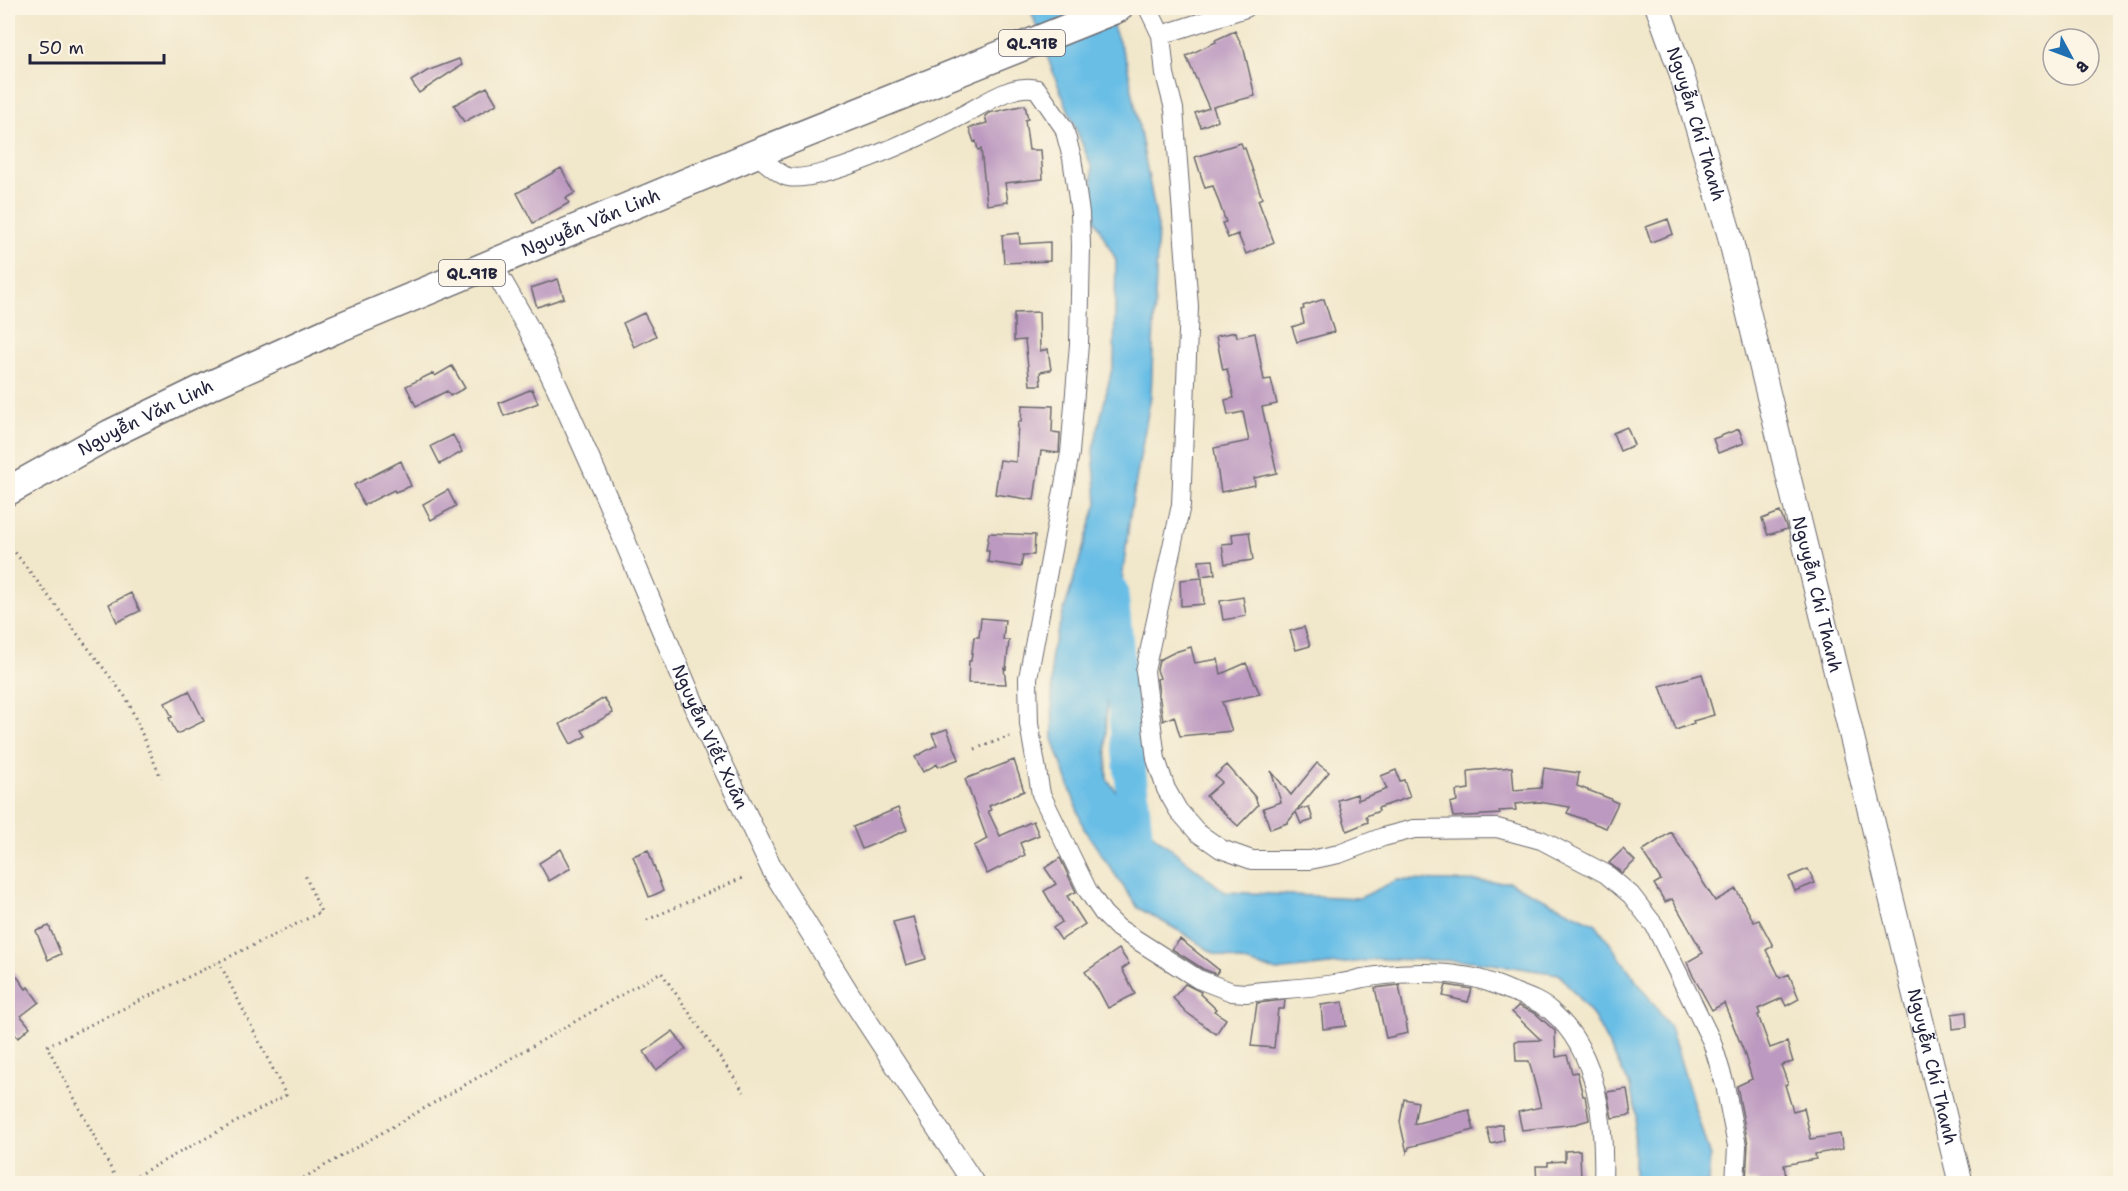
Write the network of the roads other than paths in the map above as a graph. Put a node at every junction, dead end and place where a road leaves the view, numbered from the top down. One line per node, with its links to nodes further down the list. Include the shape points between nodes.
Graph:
1 (1118, 8): 6 (highway, Nguyễn Văn Linh / QL.91B)
2 (1148, 8): 5 (street)
3 (1246, 8): 5 (street)
4 (1658, 8): 12 (main road, Nguyễn Chí Thanh, via 1729,233)
5 (1161, 35): 11 (street, via 1174,109 1189,307 1181,505 1145,671 1156,759 1166,789 1198,833 1221,849 1252,860 1310,860 1414,828 1497,828 1541,840 1606,874 1631,895 1654,926 1712,1042 1737,1146)
6 (755, 154): 7 (highway, Nguyễn Văn Linh / QL.91B); 10 (street, via 786,176 815,176 877,154 1010,92 1027,87 1037,89 1064,128 1080,213 1081,246 1079,344 1070,453 1028,678 1029,724 1041,794 1088,891 1118,928 1198,979 1232,992 1441,974 1488,981 1532,999 1566,1026 1589,1066 1601,1124)
7 (492, 265): 8 (highway, Nguyễn Văn Linh / QL.91B, via 211,385 110,434); 9 (street, Nguyễn Viết Xuân, via 557,387 694,705 772,869)
8 (8, 491)
9 (974, 1184)
10 (1603, 1184)
11 (1735, 1184)
12 (1961, 1184)

